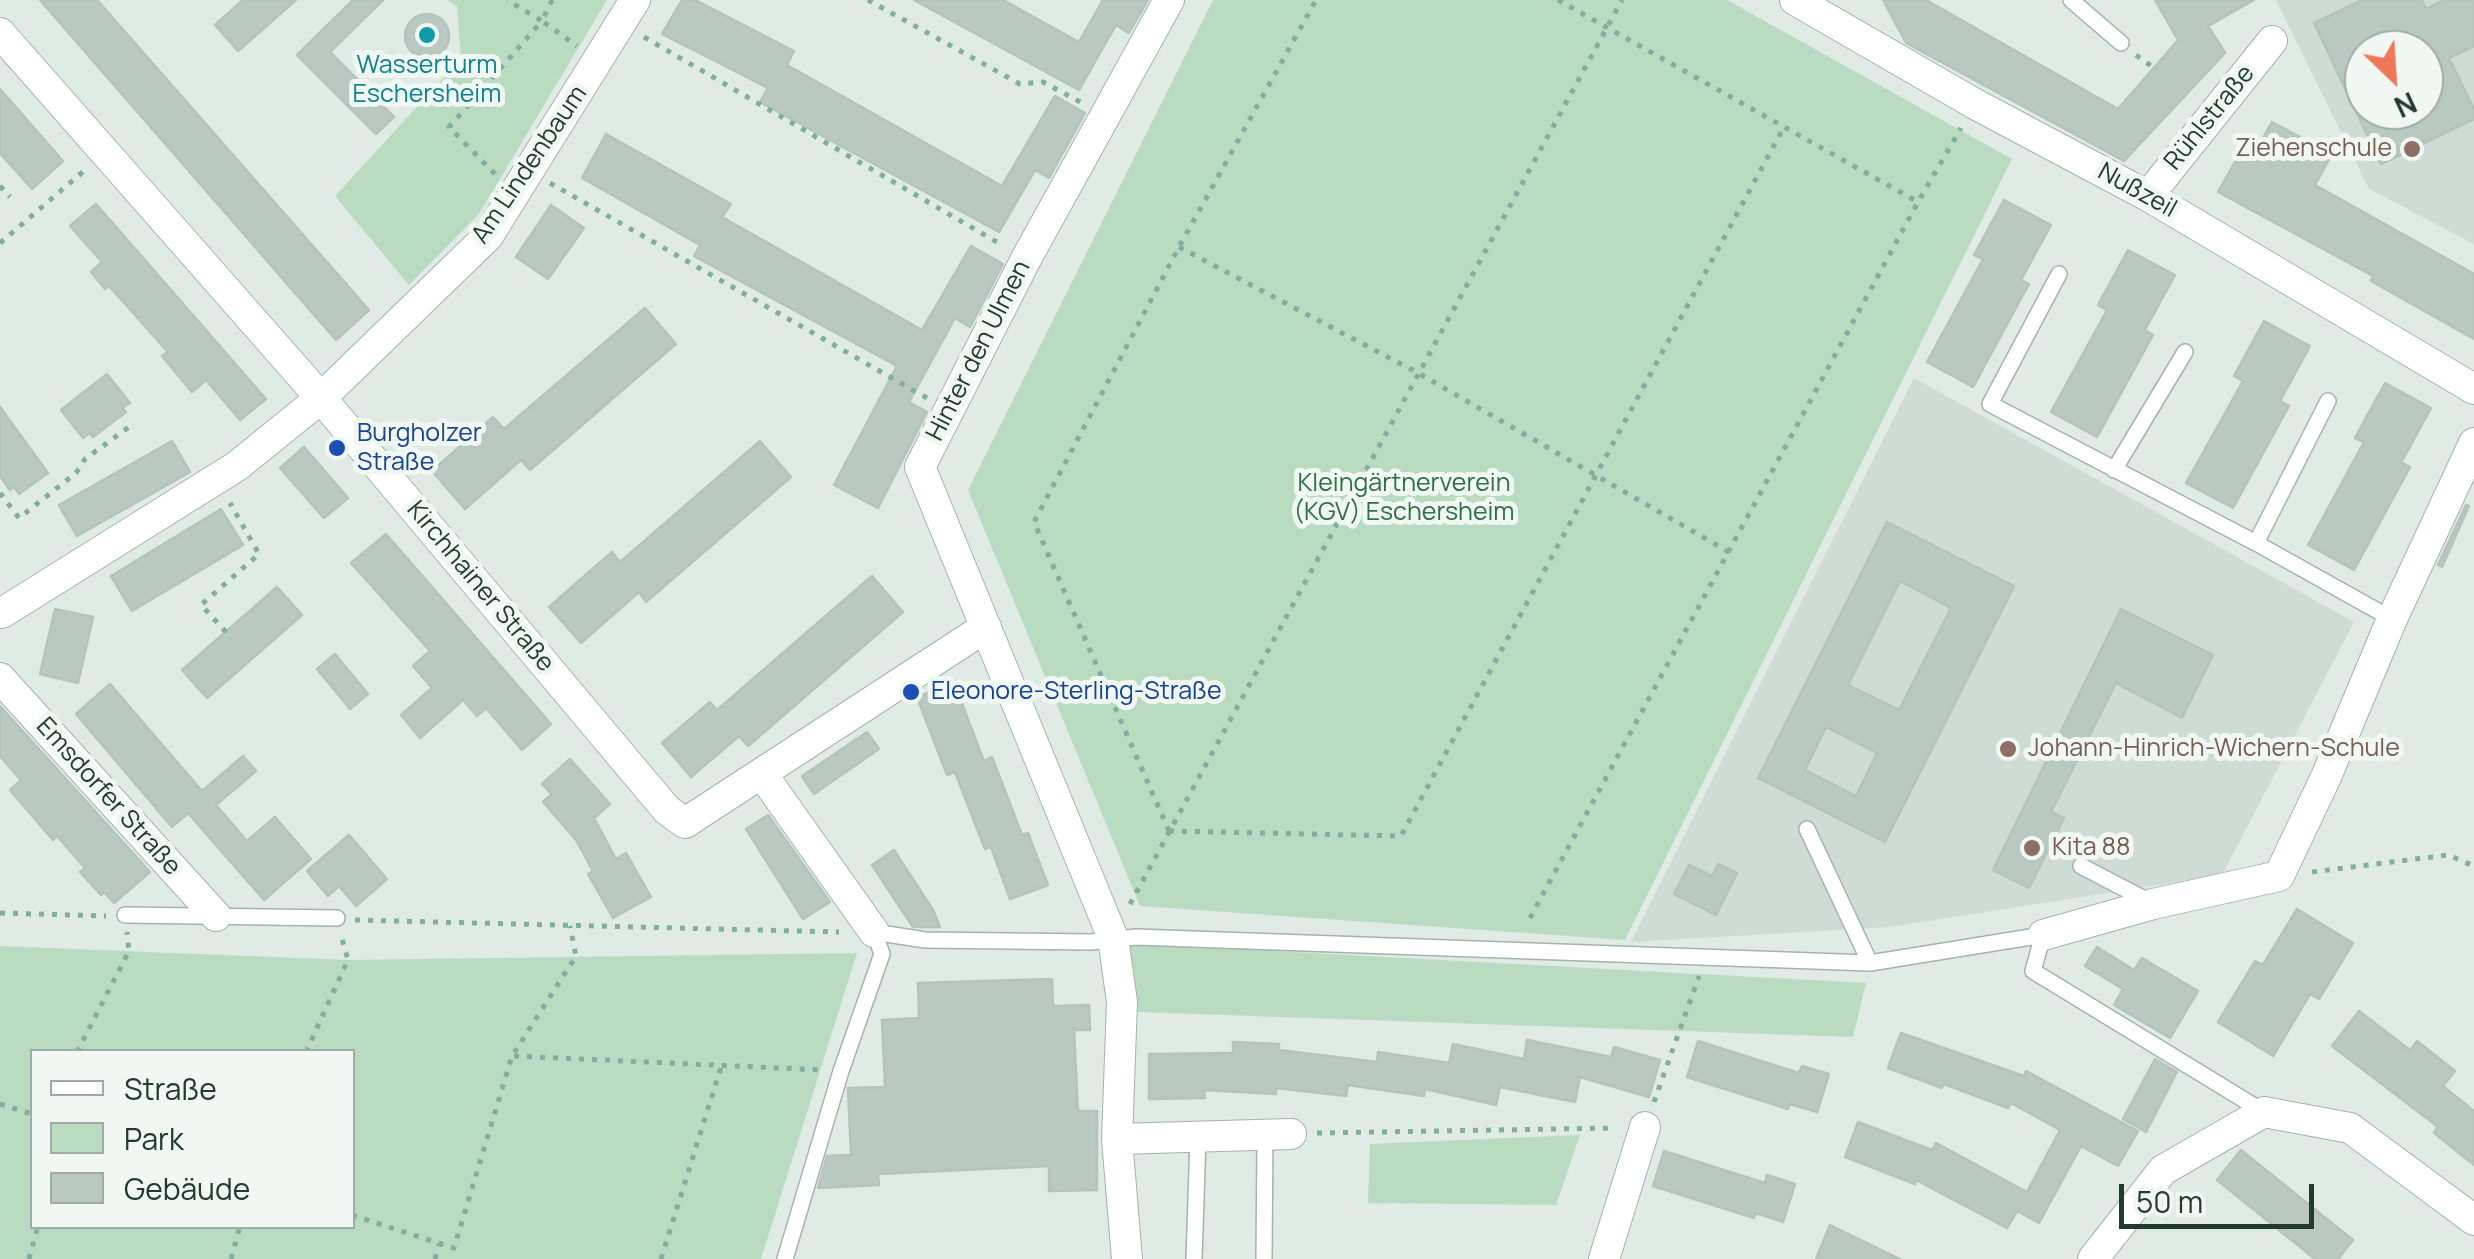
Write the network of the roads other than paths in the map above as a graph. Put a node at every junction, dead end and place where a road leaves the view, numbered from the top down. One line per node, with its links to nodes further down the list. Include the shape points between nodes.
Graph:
1 (1169, 0): 19 (street, Hinter den Ulmen, via 920,467)
2 (1795, 0): 8 (street, Nußzeil)
3 (2071, 0): 7 (lane)
4 (628, 12): 12 (street, Am Lindenbaum, via 488,236)
5 (0, 32): 12 (street, Kirchhainer Straße)
6 (2272, 41): 8 (street, Rühlstraße)
7 (2121, 43)
8 (2148, 196): 11 (street, Nußzeil)
9 (2059, 274): 15 (lane, via 1990,404)
10 (2185, 352): 15 (lane)
11 (2474, 388)
12 (321, 398): 17 (street, via 237,466); 21 (street, Kirchhainer Straße, via 667,810 685,823)
13 (2328, 401): 16 (lane)
14 (2474, 443): 18 (street)
15 (2114, 470): 16 (lane)
16 (2256, 543): 18 (lane)
17 (1, 617)
18 (2392, 619): 24 (street, via 2279,876)
19 (986, 627): 21 (street, Kirchhainer Straße); 30 (street, Hinter den Ulmen)
20 (0, 678): 26 (street, Emsdorfer Straße)
21 (762, 774): 28 (street)
22 (1807, 829): 31 (lane)
23 (2081, 866): 24 (lane)
24 (2153, 904): 29 (street)
25 (125, 915): 26 (lane)
26 (216, 916): 27 (lane)
27 (336, 918)
28 (874, 932): 30 (lane, via 925,940); 38 (lane, via 882,954)
29 (2043, 935): 31 (lane); 32 (lane, via 2033,970)
30 (1113, 938): 31 (lane); 36 (street, via 1122,1002)
31 (1870, 963)
32 (2264, 1112): 37 (street, via 2350,1128); 43 (street, via 2163,1170)
33 (1645, 1127): 42 (street)
34 (1278, 1134): 35 (street); 41 (lane)
35 (1198, 1138): 36 (street); 40 (lane)
36 (1117, 1140): 39 (street)
37 (2474, 1220)
38 (784, 1259)
39 (1126, 1259)
40 (1194, 1259)
41 (1264, 1259)
42 (1604, 1259)
43 (2093, 1259)

